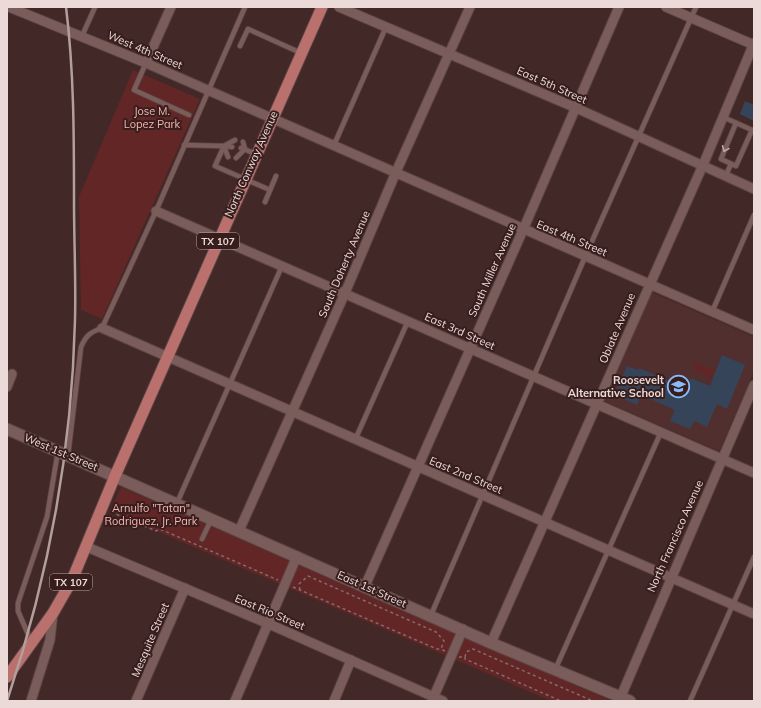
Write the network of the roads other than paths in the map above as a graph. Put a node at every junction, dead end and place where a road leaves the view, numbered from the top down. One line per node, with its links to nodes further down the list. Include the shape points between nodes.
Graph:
1 (9, 7): 13 (street, West 4th Street)
2 (95, 7): 13 (lane)
3 (171, 7): 18 (street)
4 (245, 7): 19 (lane)
5 (322, 7): 16 (main road, North Conway Avenue / TX 107)
6 (339, 7): 12 (street, East 5th Street)
7 (470, 7): 17 (street, South Doherty Avenue)
8 (619, 7): 20 (street, South Miller Avenue)
9 (666, 7): 11 (street)
10 (696, 7): 11 (lane)
11 (692, 18): 14 (street); 25 (lane)
12 (386, 27): 17 (street, East 5th Street); 29 (lane)
13 (82, 36): 18 (street, West 4th Street)
14 (754, 44): 22 (street, Oblate Avenue)
15 (240, 46): 16 (lane, via 248,29)
16 (301, 53): 23 (main road, North Conway Avenue / TX 107)
17 (449, 53): 20 (street, East 5th Street); 38 (street, South Doherty Avenue)
18 (146, 63): 19 (street, West 4th Street); 21 (lane, via 134,90)
19 (208, 90): 23 (street, West 4th Street); 28 (lane)
20 (574, 107): 25 (street, East 5th Street); 47 (street, South Miller Avenue)
21 (189, 115)
22 (723, 117): 24 (lane); 37 (street, Oblate Avenue)
23 (271, 118): 29 (street, East 4th Street); 33 (main road, North Conway Avenue / TX 107)
24 (736, 123): 36 (lane, one-way to 36, via 721,159); 36 (lane, via 752,130 736,166)
25 (639, 136): 37 (street, East 5th Street); 49 (lane)
26 (235, 140): 30 (lane)
27 (243, 142): 32 (lane)
28 (184, 145): 30 (lane); 45 (lane)
29 (334, 145): 38 (street, East 4th Street)
30 (224, 146): 31 (lane); 34 (lane); 41 (lane, via 215,166)
31 (232, 147)
32 (243, 148): 33 (lane); 35 (lane)
33 (256, 154): 41 (main road, North Conway Avenue / TX 107)
34 (228, 157)
35 (236, 158)
36 (731, 164): 40 (lane)
37 (703, 165): 40 (street, East 5th Street); 51 (street, Oblate Avenue)
38 (396, 172): 47 (street, East 4th Street); 52 (street, South Doherty Avenue)
39 (276, 176): 43 (lane)
40 (726, 176): 42 (street, East 5th Street)
41 (245, 178): 43 (lane); 48 (main road, North Conway Avenue / TX 107)
42 (754, 189)
43 (270, 190): 44 (lane)
44 (265, 202)
45 (156, 211): 48 (street, East 3rd Street); 55 (lane)
46 (754, 215): 53 (lane)
47 (523, 230): 49 (street, East 4th Street); 57 (street, South Miller Avenue)
48 (219, 239): 50 (street, East 3rd Street); 58 (main road, North Conway Avenue / TX 107)
49 (585, 257): 51 (street, East 4th Street); 60 (lane)
50 (282, 266): 52 (street, East 3rd Street); 61 (lane)
51 (649, 284): 53 (street, East 4th Street); 64 (street, Oblate Avenue)
52 (345, 293): 54 (street, East 3rd Street); 65 (street, South Doherty Avenue)
53 (712, 312): 56 (street, East 4th Street)
54 (408, 321): 57 (street, East 3rd Street); 68 (lane)
55 (102, 328): 58 (street, East 2nd Street); 69 (lane, via 90,332 84,339)
56 (754, 330)
57 (470, 349): 60 (street, East 3rd Street); 71 (street, South Miller Avenue)
58 (167, 358): 61 (street, East 2nd Street); 73 (main road, North Conway Avenue / TX 107)
59 (12, 374): 63 (street)
60 (534, 377): 64 (street, East 3rd Street); 74 (lane)
61 (229, 385): 65 (street, East 2nd Street); 75 (lane)
62 (754, 385): 70 (street, North Francisco Avenue)
63 (7, 387)
64 (597, 404): 67 (street, East 3rd Street); 77 (street, Oblate Avenue)
65 (292, 412): 68 (street, East 2nd Street); 78 (street, South Doherty Avenue)
66 (7, 429): 69 (street, West 1st Street)
67 (661, 432): 70 (street, East 3rd Street); 81 (lane)
68 (355, 440): 71 (street, East 2nd Street)
69 (63, 454): 73 (street, West 1st Street); 93 (lane, via 48,517 18,603 18,611)
70 (722, 459): 72 (street, East 3rd Street); 84 (street, North Francisco Avenue)
71 (418, 468): 74 (street, East 2nd Street); 85 (street, South Miller Avenue)
72 (754, 473)
73 (115, 476): 75 (street, East 1st Street); 80 (main road, TX 107)
74 (483, 495): 77 (street, East 2nd Street); 90 (lane)
75 (177, 503): 76 (street, East 1st Street)
76 (211, 518): 78 (street, East 1st Street); 79 (lane)
77 (544, 521): 81 (street, East 2nd Street); 94 (street, Oblate Avenue)
78 (239, 531): 82 (street, East 1st Street)
79 (202, 539)
80 (87, 547): 86 (street, East Rio Street); 88 (main road, TX 107)
81 (608, 550): 84 (street, East 2nd Street); 96 (lane)
82 (297, 556): 85 (street, East 1st Street); 91 (street, via 284,580)
83 (754, 557): 87 (lane)
84 (670, 578): 87 (street, East 2nd Street); 99 (street, North Francisco Avenue)
85 (366, 586): 90 (street, East 1st Street)
86 (185, 588): 91 (street, East Rio Street); 101 (street, Mesquite Street)
87 (733, 605): 89 (street, East 2nd Street); 106 (lane)
88 (53, 613): 93 (main road, TX 107); 100 (street, via 50,640)
89 (754, 614)
90 (431, 615): 92 (street, East 1st Street)
91 (269, 624): 95 (street, East Rio Street); 102 (street)
92 (463, 629): 94 (street, East 1st Street); 98 (street)
93 (32, 643): 97 (main road, TX 107)
94 (491, 643): 96 (street, East 1st Street)
95 (351, 660): 98 (street, East Rio Street); 103 (street)
96 (555, 670): 99 (street, East 1st Street)
97 (9, 671)
98 (433, 699): 104 (street, East Rio Street)
99 (619, 699): 105 (street, East 1st Street)
100 (32, 701)
101 (136, 701)
102 (235, 701)
103 (334, 701)
104 (443, 701)
105 (630, 701)
106 (690, 701)

